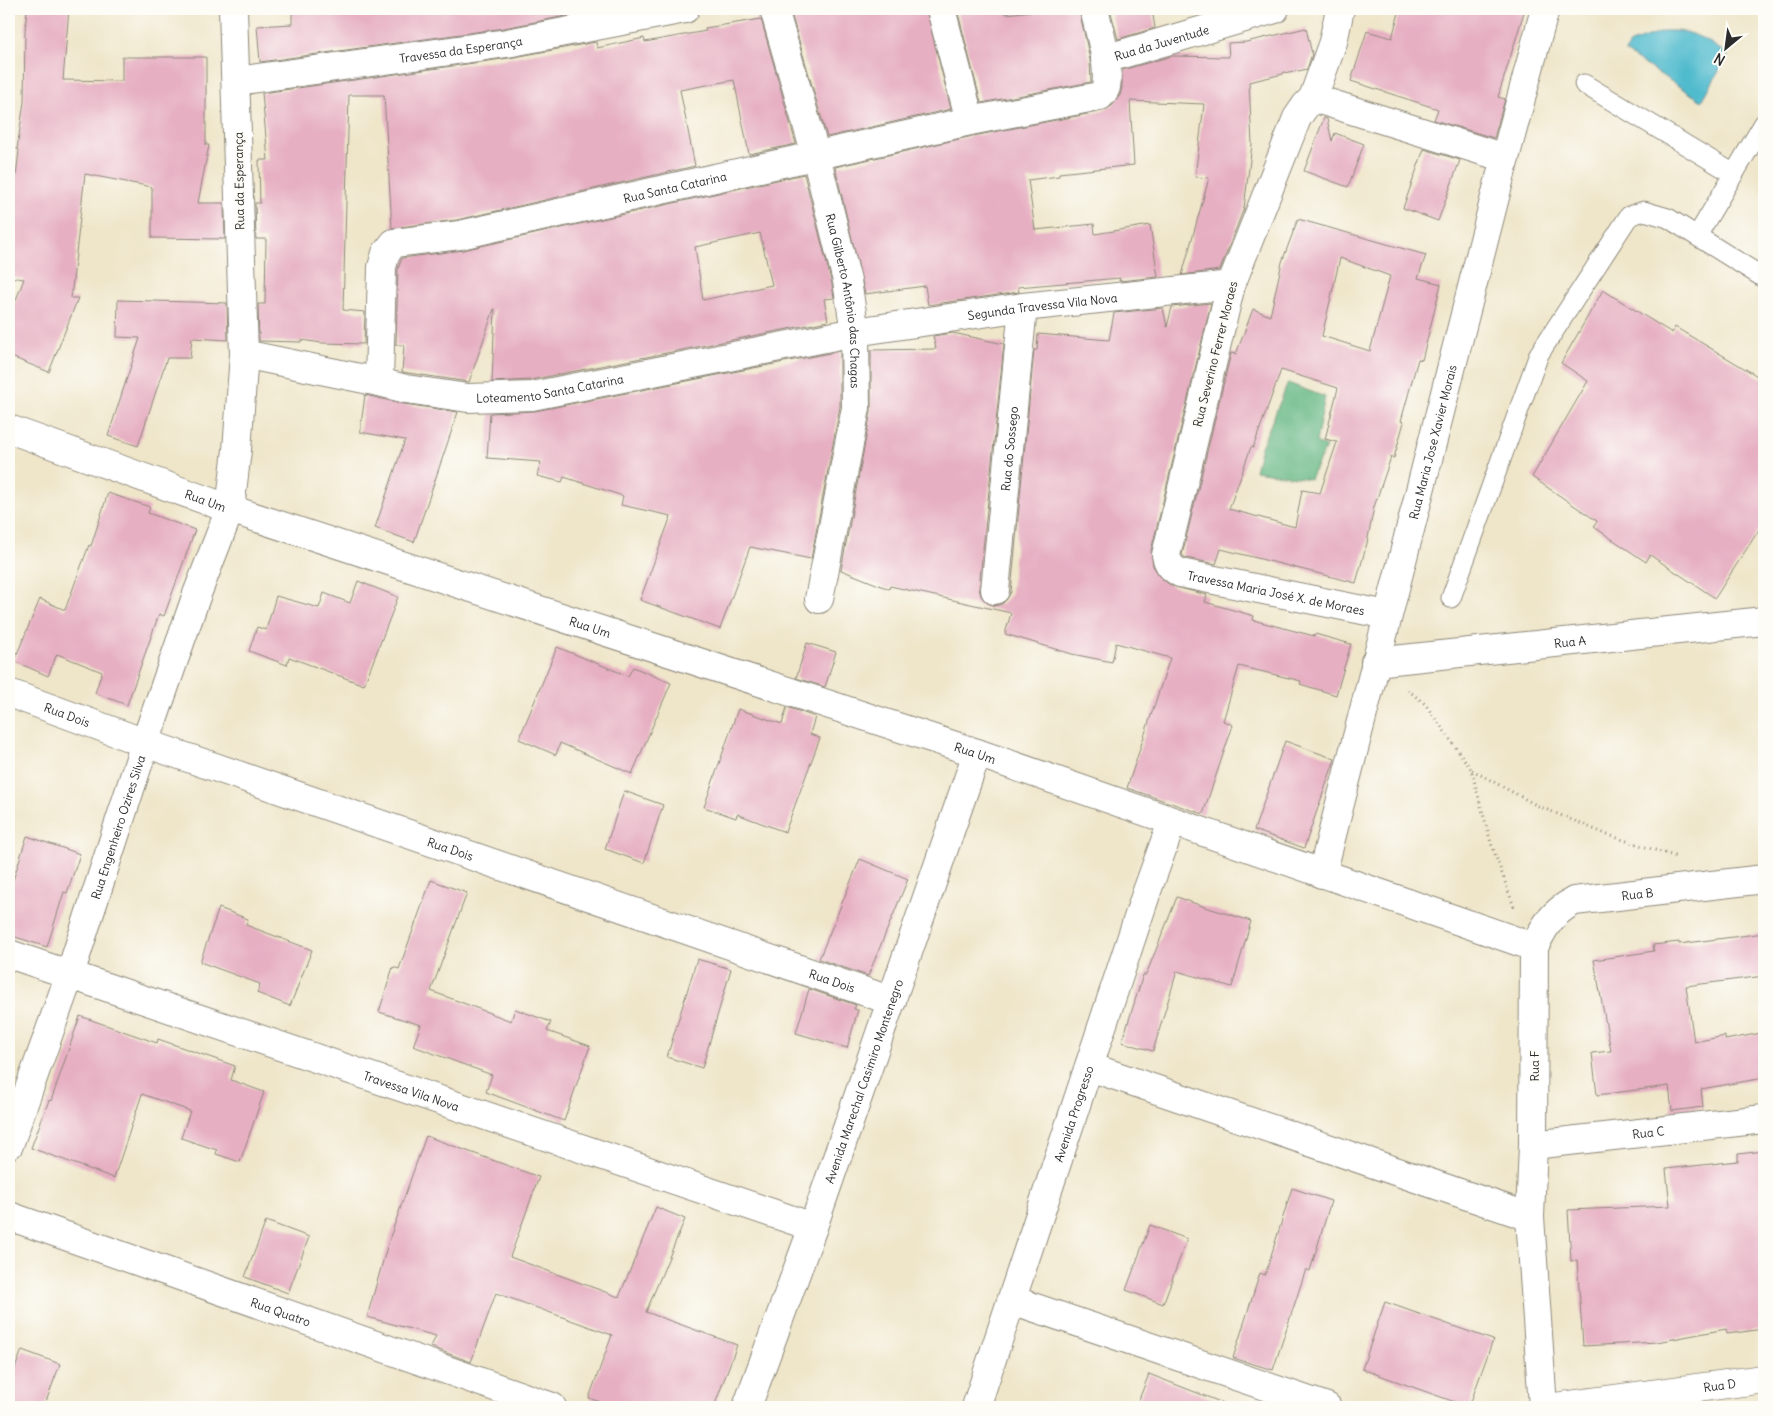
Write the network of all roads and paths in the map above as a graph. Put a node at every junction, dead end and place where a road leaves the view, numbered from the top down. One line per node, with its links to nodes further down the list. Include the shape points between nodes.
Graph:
1 (234, 9): 10 (street, Rua da Esperança)
2 (684, 9): 10 (street, Travessa da Esperança, via 507,43)
3 (774, 9): 15 (street, Rua Gilberto Antônio das Chagas)
4 (940, 9): 13 (street)
5 (1094, 9): 9 (street)
6 (1275, 9): 9 (street, Rua da Juventude)
7 (1340, 9): 12 (street, Rua Severino Ferrer Moraes, via 1333,42)
8 (1545, 9): 16 (street, Rua Maria Jose Xavier Morais)
9 (1105, 59): 13 (street, Rua Santa Catarina, via 1106,86 1100,96)
10 (237, 81): 23 (street, Rua da Esperança)
11 (1584, 84): 17 (lane)
12 (1313, 98): 16 (street); 20 (street, Rua Severino Ferrer Moraes, via 1297,118)
13 (970, 121): 15 (street, Rua Santa Catarina)
14 (1764, 122): 17 (lane)
15 (816, 156): 22 (street, Rua Gilberto Antônio das Chagas, via 847,281); 24 (street, Rua Santa Catarina, via 460,235 394,243 386,253 382,268)
16 (1505, 158): 31 (street, Rua Maria Jose Xavier Morais)
17 (1734, 174): 18 (lane)
18 (1697, 236): 19 (lane); 30 (lane, via 1668,218 1644,212 1629,216 1539,354)
19 (1764, 278)
20 (1231, 286): 21 (street, Segunda Travessa Vila Nova); 27 (street, Rua Severino Ferrer Moraes, via 1166,555)
21 (1023, 307): 22 (street, Segunda Travessa Vila Nova); 28 (street, Rua do Sossego)
22 (855, 332): 24 (street, Loteamento Santa Catarina, via 532,396 468,398 406,390); 29 (street, Rua Gilberto Antônio das Chagas, via 856,408)
23 (244, 354): 24 (street, Loteamento Santa Catarina); 26 (street, Rua da Esperança)
24 (379, 382)
25 (9, 429): 26 (street, Rua Um)
26 (230, 509): 35 (street, Rua Engenheiro Ozires Silva); 36 (street, Rua Um)
27 (1168, 563): 31 (street, Travessa Maria José X. de Moraes, via 1180,572)
28 (995, 590)
29 (820, 598)
30 (1451, 598)
31 (1387, 615): 33 (street, Rua Maria Jose Xavier Morais)
32 (1764, 621): 33 (street, Rua A)
33 (1375, 662): 37 (path, via 1425,704); 40 (street, Rua Maria Jose Xavier Morais)
34 (9, 694): 35 (street, Rua Dois)
35 (145, 743): 44 (street, Rua Engenheiro Ozires Silva); 45 (street, Rua Dois)
36 (977, 753): 38 (street, Rua Um); 45 (street, Avenida Marechal Casimiro Montenegro)
37 (1472, 770): 39 (path, via 1536,805 1608,835); 42 (path, via 1491,843 1520,926)
38 (1172, 822): 40 (street, Rua Um); 46 (street, Avenida Progresso)
39 (1682, 858)
40 (1322, 874): 42 (street)
41 (1764, 879): 42 (street, Rua B, via 1574,901 1560,909 1546,924)
42 (1534, 947): 49 (street, Rua F)
43 (9, 954): 44 (street, Travessa Vila Nova)
44 (70, 974): 48 (street, Rua Engenheiro Ozires Silva); 52 (street, Travessa Vila Nova)
45 (892, 1001): 52 (street, Avenida Marechal Casimiro Montenegro)
46 (1090, 1067): 51 (street); 53 (street, Avenida Progresso)
47 (1764, 1118): 49 (street, Rua C)
48 (9, 1145)
49 (1533, 1145): 51 (street, Rua F)
50 (9, 1216): 55 (street, Rua Quatro)
51 (1530, 1217): 59 (street, Rua F)
52 (813, 1227): 56 (street, Avenida Marechal Casimiro Montenegro)
53 (1012, 1300): 57 (street, Avenida Progresso); 58 (street)
54 (1764, 1379): 60 (street, Rua D)
55 (552, 1407)
56 (747, 1407)
57 (976, 1407)
58 (1327, 1407)
59 (1543, 1407)
60 (1555, 1407)

